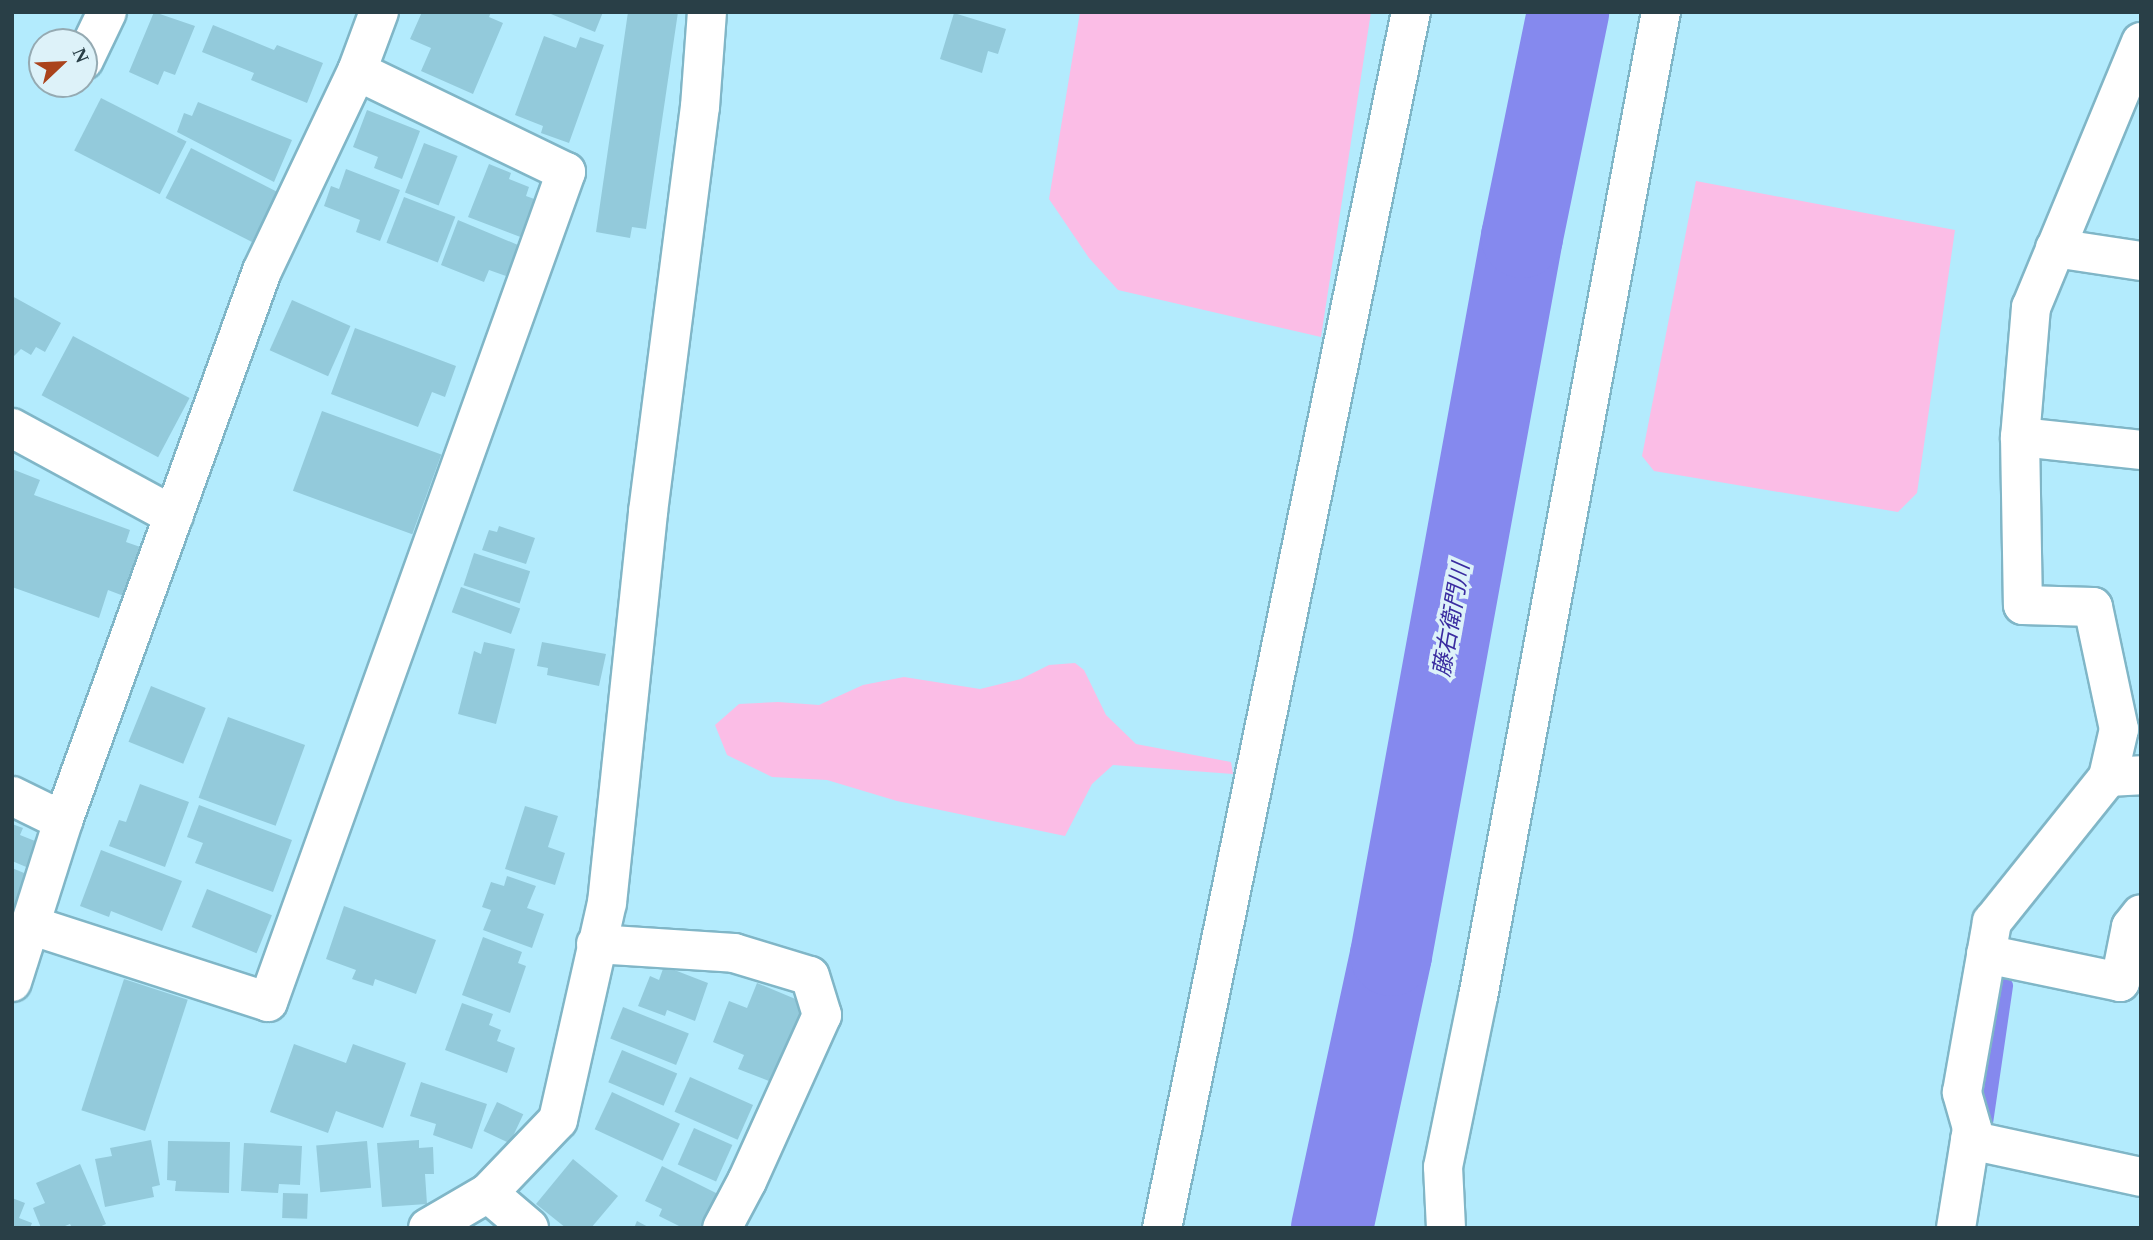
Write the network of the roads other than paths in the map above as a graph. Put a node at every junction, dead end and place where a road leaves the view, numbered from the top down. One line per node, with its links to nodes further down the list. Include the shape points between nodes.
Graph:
1 (107, 12): 6 (street)
2 (379, 12): 8 (street)
3 (707, 12): 20 (street, via 700,107 650,499 607,903)
4 (1411, 12): 29 (street)
5 (1661, 12): 30 (street, via 1443,1167)
6 (98, 31)
7 (2139, 53): 9 (street)
8 (357, 71): 14 (street, via 262,271); 19 (street, via 566,172 268,1002)
9 (2055, 248): 10 (street); 12 (street, via 2031,307)
10 (2141, 261)
11 (12, 428): 14 (street)
12 (2020, 437): 13 (street); 15 (street, via 2023,605 2093,607 2119,729)
13 (2141, 450)
14 (174, 516): 17 (street)
15 (2124, 776): 21 (street, via 1992,922)
16 (12, 796): 17 (street)
17 (63, 821): 19 (street)
18 (2141, 914): 21 (street, via 2131,928 2120,982)
19 (30, 925): 22 (street)
20 (596, 944): 25 (street, via 558,1120); 28 (street, via 734,953 810,976 822,1015)
21 (1986, 954): 23 (street, via 1962,1092 1972,1128)
22 (12, 982)
23 (1970, 1140): 24 (street); 31 (street)
24 (2141, 1177)
25 (488, 1193): 26 (street); 27 (street)
26 (428, 1228)
27 (529, 1228)
28 (722, 1228)
29 (1162, 1228)
30 (1446, 1228)
31 (1956, 1228)

